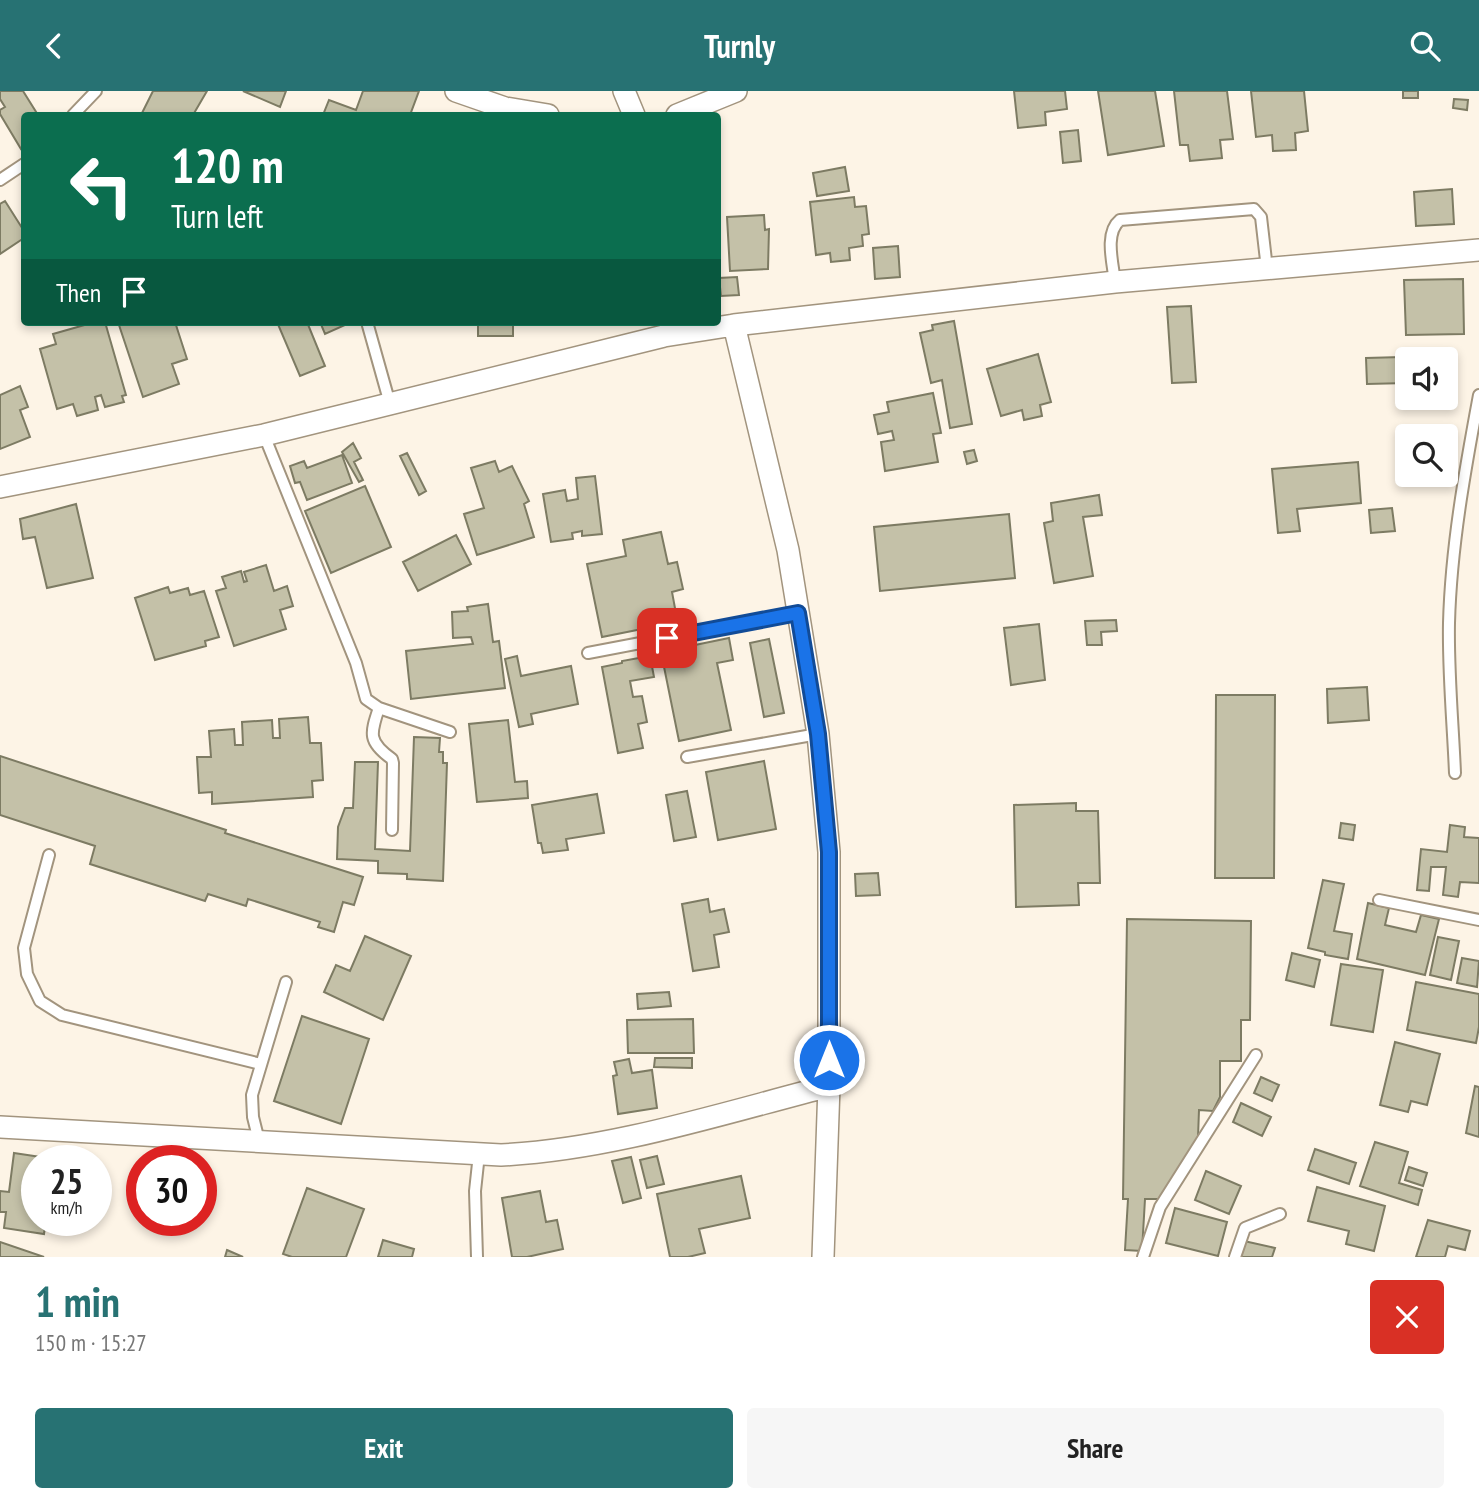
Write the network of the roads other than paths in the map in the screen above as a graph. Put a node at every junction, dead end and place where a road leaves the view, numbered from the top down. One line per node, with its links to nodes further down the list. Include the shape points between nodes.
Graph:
1 (96, 91): 5 (lane)
2 (457, 91): 6 (street)
3 (624, 91): 7 (street)
4 (736, 91): 8 (street)
5 (76, 112)
6 (532, 112)
7 (633, 112)
8 (684, 112)
9 (21, 166): 10 (lane)
10 (0, 180)
11 (1479, 250): 12 (street)
12 (1267, 269): 13 (street); 13 (lane, via 1261,217 1254,209 1161,216 1120,220 1114,225)
13 (1115, 282): 14 (street)
14 (734, 325): 17 (street); 23 (street, via 788,550)
15 (368, 326): 20 (lane)
16 (716, 326): 18 (street)
17 (721, 326)
18 (664, 329): 20 (street)
19 (1479, 395): 29 (lane, via 1464,473 1451,590)
20 (390, 404): 21 (street)
21 (264, 435): 22 (street); 25 (lane, via 356,663 366,699)
22 (0, 487)
23 (798, 613): 24 (lane); 27 (street)
24 (588, 653)
25 (379, 708): 26 (lane); 30 (lane, via 373,742 393,763)
26 (450, 732)
27 (818, 734): 28 (lane); 37 (street, via 829,852)
28 (687, 757)
29 (1455, 773)
30 (392, 830)
31 (49, 855): 36 (lane, via 24,948 27,974 40,1001 62,1015)
32 (1379, 900): 33 (lane)
33 (1479, 920)
34 (286, 982): 36 (lane)
35 (1256, 1055): 44 (lane, via 1160,1207)
36 (261, 1064): 39 (lane, via 252,1095)
37 (829, 1086): 40 (street, via 564,1150); 43 (street)
38 (0, 1127): 39 (street)
39 (259, 1141): 40 (street)
40 (479, 1154): 42 (lane)
41 (1280, 1214): 45 (lane, via 1245,1229)
42 (477, 1257)
43 (822, 1257)
44 (1143, 1257)
45 (1235, 1257)

